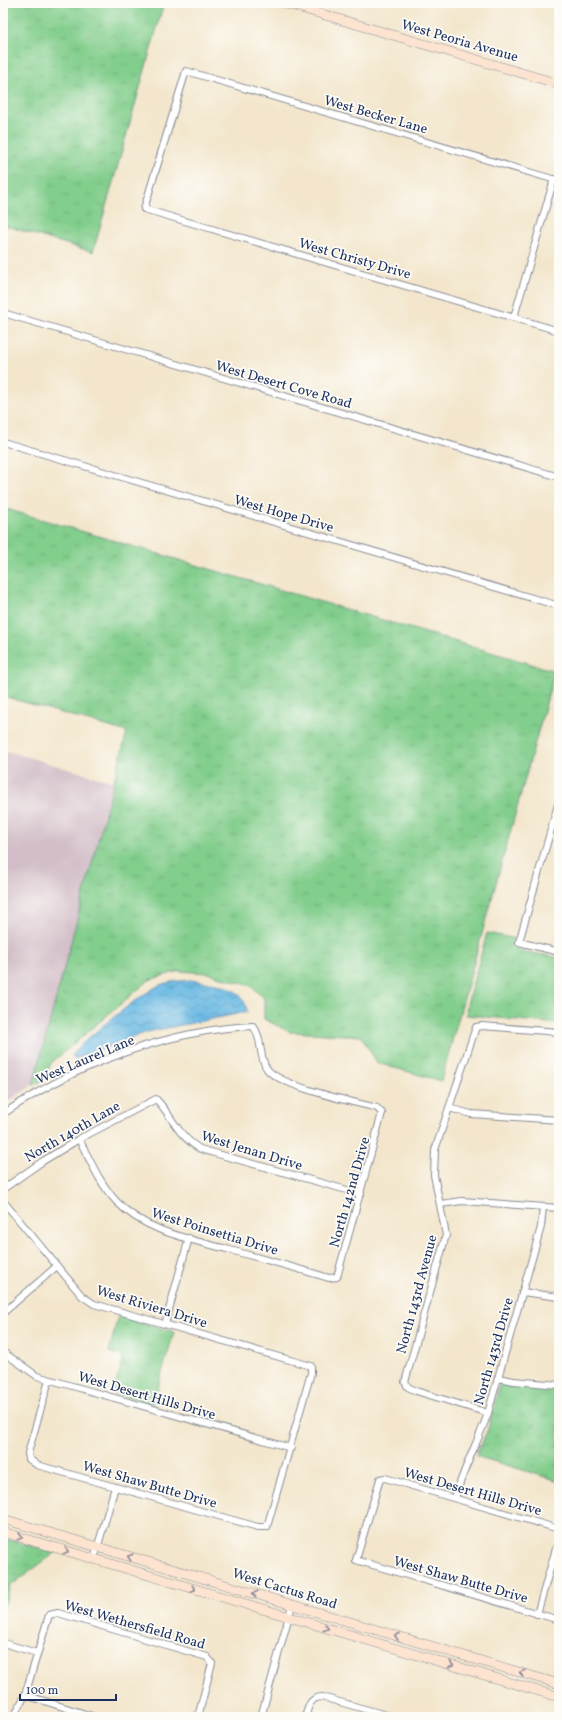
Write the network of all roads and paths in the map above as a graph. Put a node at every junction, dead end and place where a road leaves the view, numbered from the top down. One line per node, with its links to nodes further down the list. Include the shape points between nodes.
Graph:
1 (284, 3): 2 (main road, West Peoria Avenue)
2 (559, 84)
3 (556, 180): 4 (street, West Becker Lane, via 186,71); 6 (street)
4 (144, 209): 6 (street, West Christy Drive)
5 (3, 313): 9 (street, West Desert Cove Road)
6 (514, 317): 7 (street, West Christy Drive)
7 (559, 331)
8 (3, 442): 10 (street, West Hope Drive)
9 (559, 477)
10 (559, 606)
11 (559, 801): 12 (street, via 519,942)
12 (559, 952)
13 (559, 1032): 15 (street, North 143rd Avenue, via 476,1027)
14 (156, 1099): 19 (street, North 140th Lane); 21 (street, West Jenan Drive, via 180,1133 200,1149)
15 (449, 1108): 18 (street, via 470,1114); 23 (street, North 143rd Avenue, via 434,1158 434,1175)
16 (382, 1113): 17 (street, West Laurel Lane, via 377,1108 290,1084 276,1077 265,1067 260,1054 258,1032 253,1026 190,1035 142,1047 52,1085); 21 (street, North 142nd Drive)
17 (3, 1114)
18 (559, 1120)
19 (79, 1139): 20 (street, North 140th Lane, via 43,1160); 26 (street, West Poinsettia Drive, via 101,1181 122,1206 148,1224)
20 (3, 1189)
21 (360, 1194): 28 (street, North 142nd Drive)
22 (3, 1202): 27 (street, West Riviera Drive)
23 (441, 1204): 24 (street, via 462,1201); 37 (street, North 143rd Avenue, via 446,1235 405,1382 416,1391)
24 (543, 1207): 25 (street); 29 (street, North 143rd Drive)
25 (559, 1208)
26 (189, 1238): 28 (street, West Poinsettia Drive, via 329,1278); 32 (street)
27 (57, 1266): 31 (street); 32 (street, West Riviera Drive, via 82,1296 94,1304)
28 (337, 1277)
29 (522, 1292): 30 (street); 34 (street, North 143rd Drive)
30 (559, 1297)
31 (3, 1313)
32 (165, 1324): 38 (street, West Riviera Drive, via 311,1366 312,1373)
33 (3, 1352): 35 (street, West Desert Hills Drive, via 28,1372)
34 (498, 1378): 36 (street); 37 (street, North 143rd Drive)
35 (49, 1380): 38 (street, West Desert Hills Drive); 39 (street, West Shaw Butte Drive, via 28,1453 29,1459 37,1465)
36 (559, 1385)
37 (488, 1413): 40 (street, North 143rd Drive)
38 (290, 1448): 39 (street, West Shaw Butte Drive, via 268,1527 258,1527)
39 (114, 1487): 45 (street)
40 (454, 1498): 42 (street, West Desert Hills Drive); 47 (street, West Desert Hills Drive, via 385,1478 380,1479)
41 (3, 1519): 45 (main road, West Cactus Road)
42 (559, 1529)
43 (3, 1532): 46 (main road, West Cactus Road, one-way to 46)
44 (559, 1538): 49 (street)
45 (97, 1547): 46 (street); 48 (main road, West Cactus Road, one-way to 45)
46 (94, 1559): 50 (main road, West Cactus Road, one-way to 50)
47 (356, 1560): 49 (street, West Shaw Butte Drive)
48 (292, 1605): 50 (street); 54 (main road, West Cactus Road, one-way to 48)
49 (537, 1614): 51 (street, West Shaw Butte Drive)
50 (289, 1617): 56 (main road, West Cactus Road, one-way to 56); 60 (street)
51 (559, 1620)
52 (3, 1642): 53 (street)
53 (37, 1653): 55 (street); 59 (street, West Wethersfield Road, via 49,1614 58,1612 207,1657 212,1663)
54 (559, 1684)
55 (25, 1695): 57 (street); 58 (street)
56 (559, 1697)
57 (14, 1717)
58 (95, 1717)
59 (198, 1717)
60 (261, 1717)
61 (306, 1717): 62 (street, via 310,1702 315,1697)
62 (393, 1717)

